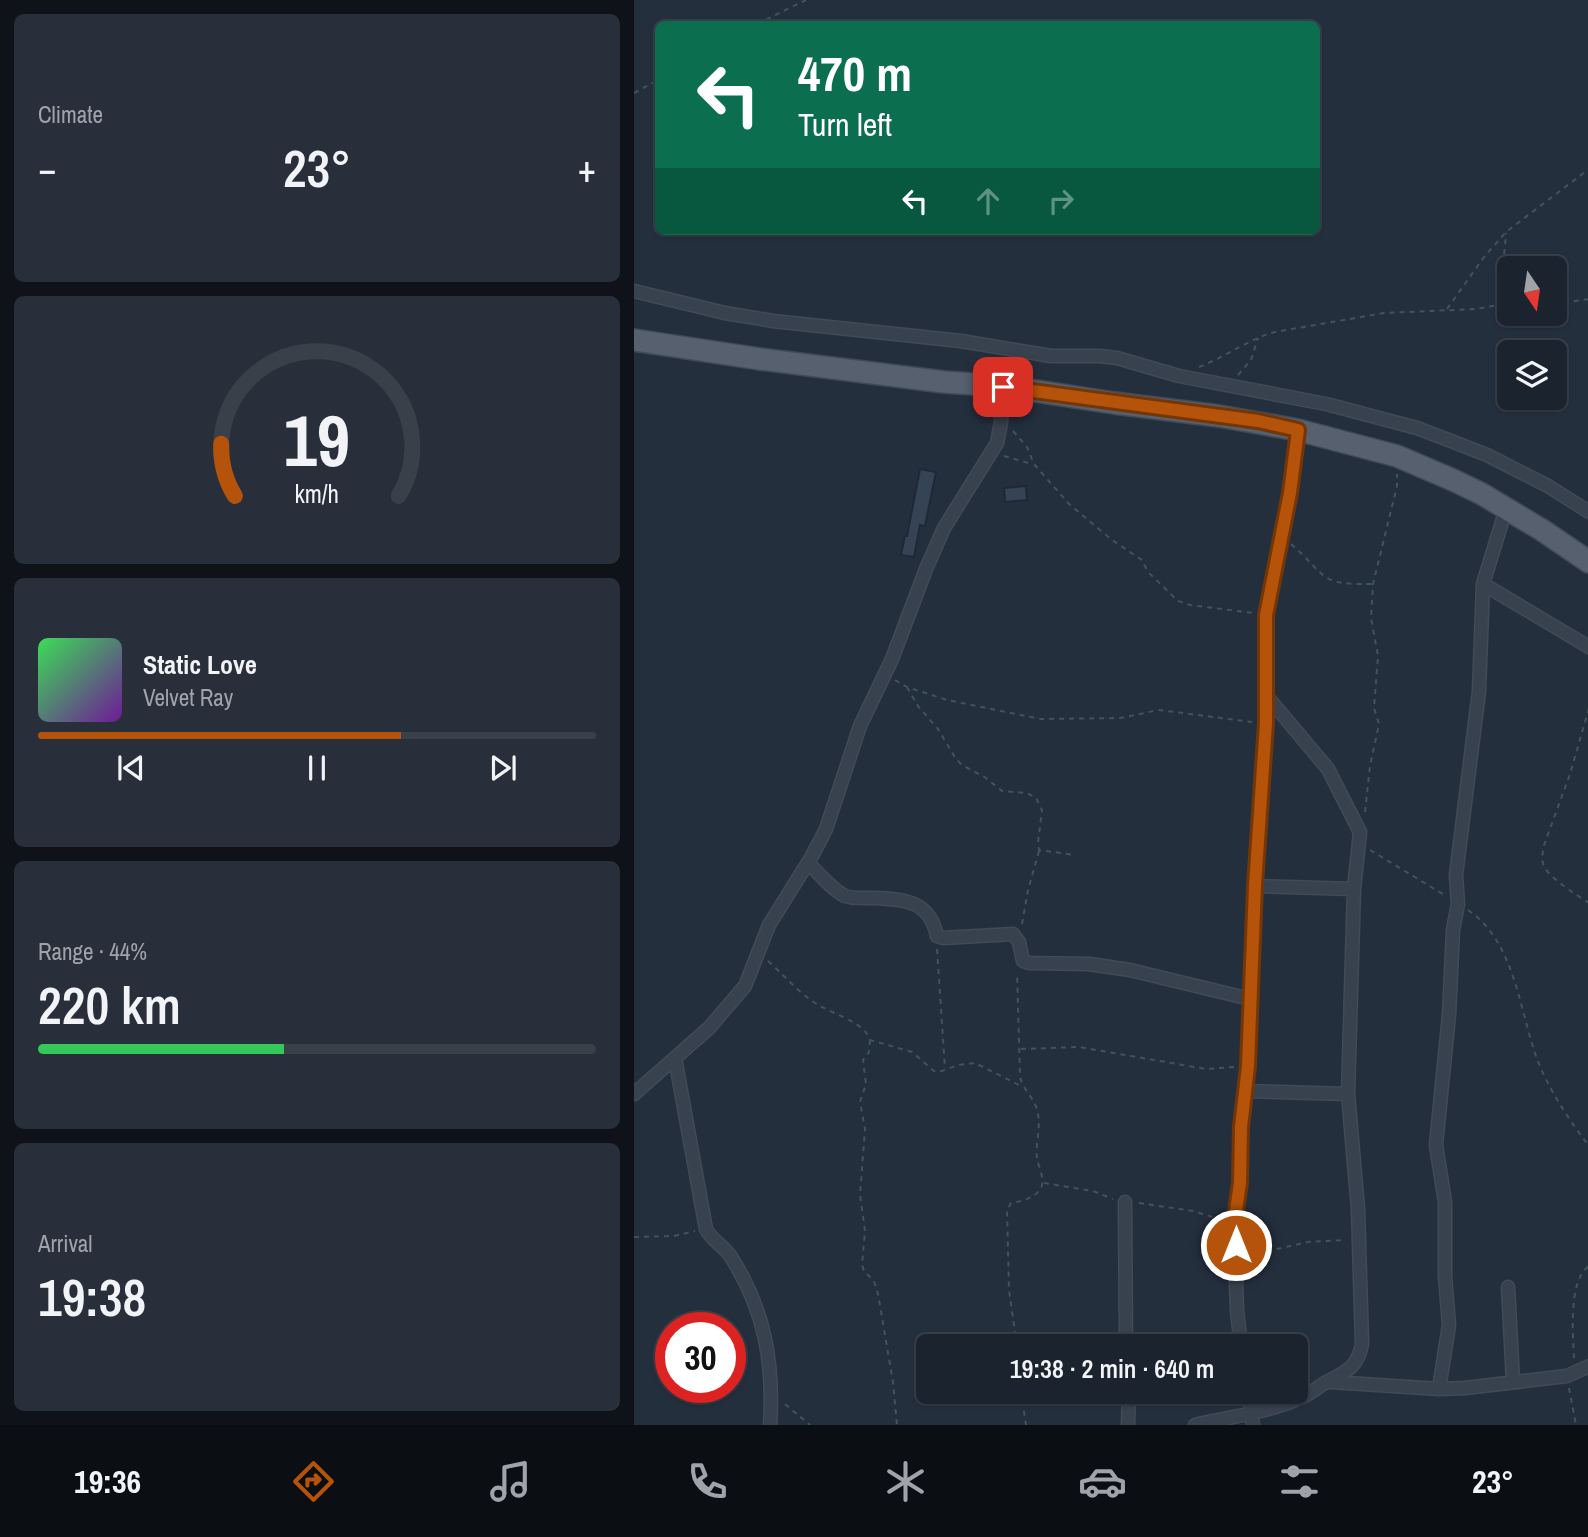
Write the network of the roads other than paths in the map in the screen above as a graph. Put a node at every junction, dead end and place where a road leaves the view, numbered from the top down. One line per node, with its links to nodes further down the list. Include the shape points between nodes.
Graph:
1 (634, 291): 6 (street, via 773,321 961,341 1051,356 1100,356 1326,404 1417,428 1487,455)
2 (634, 340): 3 (main road)
3 (1003, 387): 4 (main road); 11 (street, via 993,454 944,528 860,726 826,829)
4 (1298, 430): 5 (main road, via 1397,456); 10 (street, via 1266,615)
5 (1506, 509): 7 (main road); 8 (street)
6 (1588, 512)
7 (1588, 562)
8 (1483, 584): 9 (street); 26 (street, via 1475,737 1456,874 1458,904 1436,1145 1445,1202 1449,1325)
9 (1588, 647)
10 (1265, 694): 12 (street); 13 (street, via 1328,769 1358,825 1361,838)
11 (808, 863): 14 (street, via 843,895 920,907 930,915 937,936 1013,934 1023,961 1140,971); 15 (street, via 769,925 745,986)
12 (1255, 886): 13 (street); 14 (street)
13 (1354, 889): 18 (street)
14 (1250, 999): 16 (street)
15 (675, 1058): 17 (street); 29 (street, via 706,1229 731,1257 757,1313 769,1353)
16 (1245, 1091): 18 (street); 22 (street, via 1234,1224)
17 (634, 1094)
18 (1348, 1094): 24 (street, via 1362,1344 1354,1365)
19 (1125, 1202): 21 (street)
20 (1508, 1287): 25 (street)
21 (1126, 1334)
22 (1240, 1334)
23 (1588, 1366): 25 (street, via 1567,1376)
24 (1327, 1382): 26 (street); 28 (street)
25 (1513, 1382): 26 (street)
26 (1439, 1389)
27 (1129, 1404): 30 (street)
28 (1252, 1419): 31 (street)
29 (770, 1425)
30 (1128, 1425)
31 (1195, 1425)

